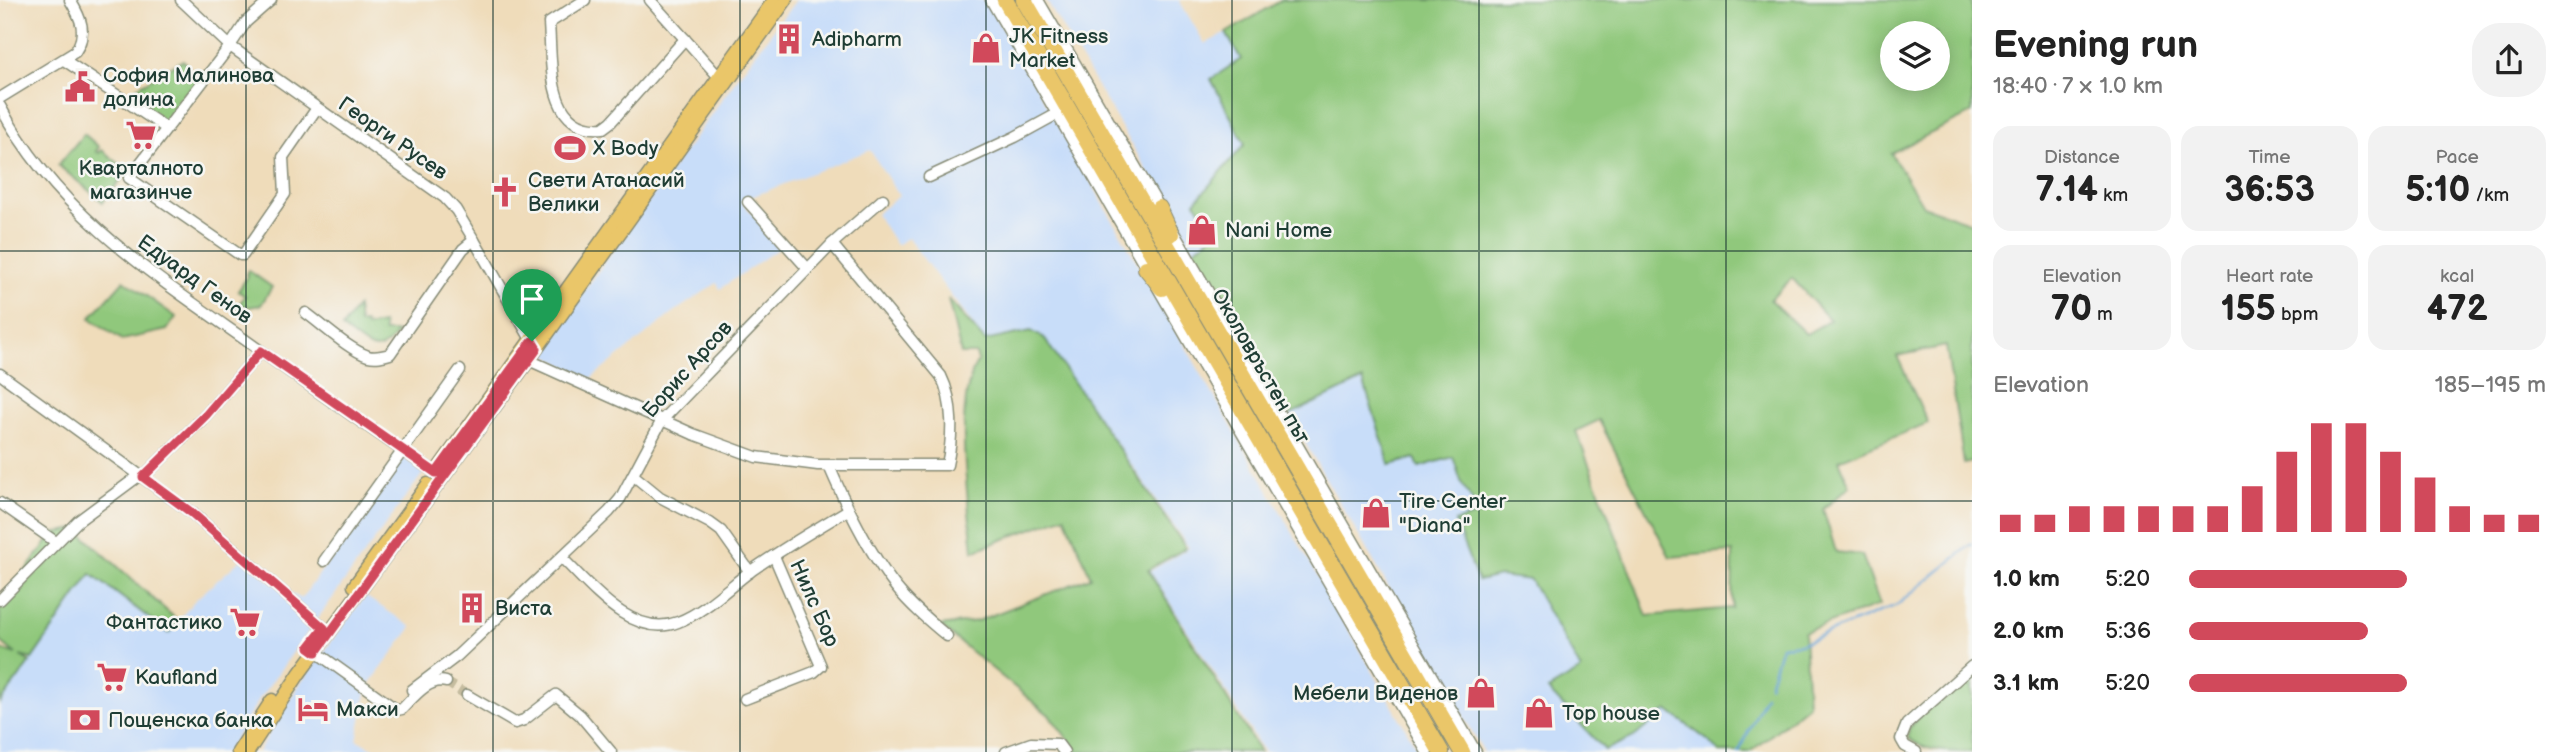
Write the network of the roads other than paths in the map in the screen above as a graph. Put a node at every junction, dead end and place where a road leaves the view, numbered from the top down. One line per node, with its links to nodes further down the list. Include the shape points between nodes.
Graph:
1 (70, 0): 14 (street, via 83,26 75,52)
2 (181, 0): 13 (street, Георги Русев)
3 (271, 0): 13 (street, via 246,22)
4 (585, 0): 12 (street, via 549,23 557,102 572,119 595,129 611,122)
5 (650, 0): 12 (street)
6 (774, 0): 15 (main road)
7 (786, 0): 36 (main road)
8 (991, 0): 19 (street)
9 (1004, 0): 24 (highway, Околовръстен път)
10 (1024, 0): 20 (highway, Околовръстен път)
11 (1038, 0): 23 (street)
12 (685, 39): 15 (street)
13 (230, 46): 18 (street, Георги Русев); 21 (street)
14 (64, 60): 16 (street); 21 (street)
15 (718, 76): 36 (main road)
16 (0, 98)
17 (0, 106): 37 (street, Едуард Генов, via 48,177 93,226 155,277)
18 (317, 108): 21 (street, via 283,157 285,194 243,255 129,178); 28 (street, Георги Русев, via 437,191 456,209)
19 (1057, 114): 22 (street); 30 (street)
20 (1093, 116): 23 (highway); 33 (highway, Околовръстен път)
21 (166, 128)
22 (929, 177)
23 (1145, 183): 27 (street)
24 (1116, 194): 30 (highway); 35 (highway, Околовръстен път)
25 (883, 199): 29 (street, Борис Арсов)
26 (748, 202): 32 (street)
27 (1159, 208): 33 (highway); 72 (street)
28 (474, 240): 34 (street, via 463,249 390,354 370,357); 36 (street, Георги Русев)
29 (832, 244): 32 (street, Борис Арсов); 43 (street, via 942,376 950,409 947,465)
30 (1136, 252): 31 (street)
31 (1146, 268): 35 (highway)
32 (808, 269): 41 (street, Борис Арсов)
33 (1197, 298): 71 (highway, Околовръстен път)
34 (306, 313)
35 (1191, 334): 69 (street, Околовръстен път); 70 (highway, Околовръстен път)
36 (534, 345): 38 (main road)
37 (261, 351): 42 (street, Едуард Генов); 46 (street, via 206,415)
38 (524, 358): 41 (street); 44 (main road); 57 (main road)
39 (460, 370): 42 (street)
40 (0, 374): 46 (street)
41 (662, 420): 43 (street, via 756,457); 45 (street, Борис Арсов)
42 (404, 451): 44 (street, Едуард Генов); 51 (street)
43 (829, 466): 48 (street)
44 (436, 473): 55 (main road)
45 (633, 475): 53 (street, via 660,497 721,531); 60 (street, Борис Арсов, via 620,499 597,524 453,659)
46 (142, 476): 49 (street); 55 (street, via 192,513)
47 (0, 503): 49 (street)
48 (848, 510): 50 (street); 56 (street, via 897,588)
49 (56, 542): 54 (street)
50 (774, 556): 53 (street); 62 (street, Нилс Бор, via 821,666)
51 (324, 561)
52 (566, 562): 53 (street, via 628,616 668,625 713,601)
53 (750, 572)
54 (0, 600)
55 (324, 628): 57 (main road)
56 (947, 636)
57 (312, 650): 59 (street, via 397,710 427,685); 65 (main road); 66 (main road)
58 (1972, 666): 63 (street, via 1907,724 1901,739)
59 (446, 682)
60 (412, 690)
61 (467, 695): 67 (street, via 520,722 556,695)
62 (745, 699)
63 (1910, 749)
64 (1012, 750): 68 (street, via 1031,743 1054,743)
65 (238, 752)
66 (248, 752)
67 (611, 752)
68 (1064, 752)
69 (1427, 752)
70 (1441, 752)
71 (1462, 752)
72 (1476, 752)

